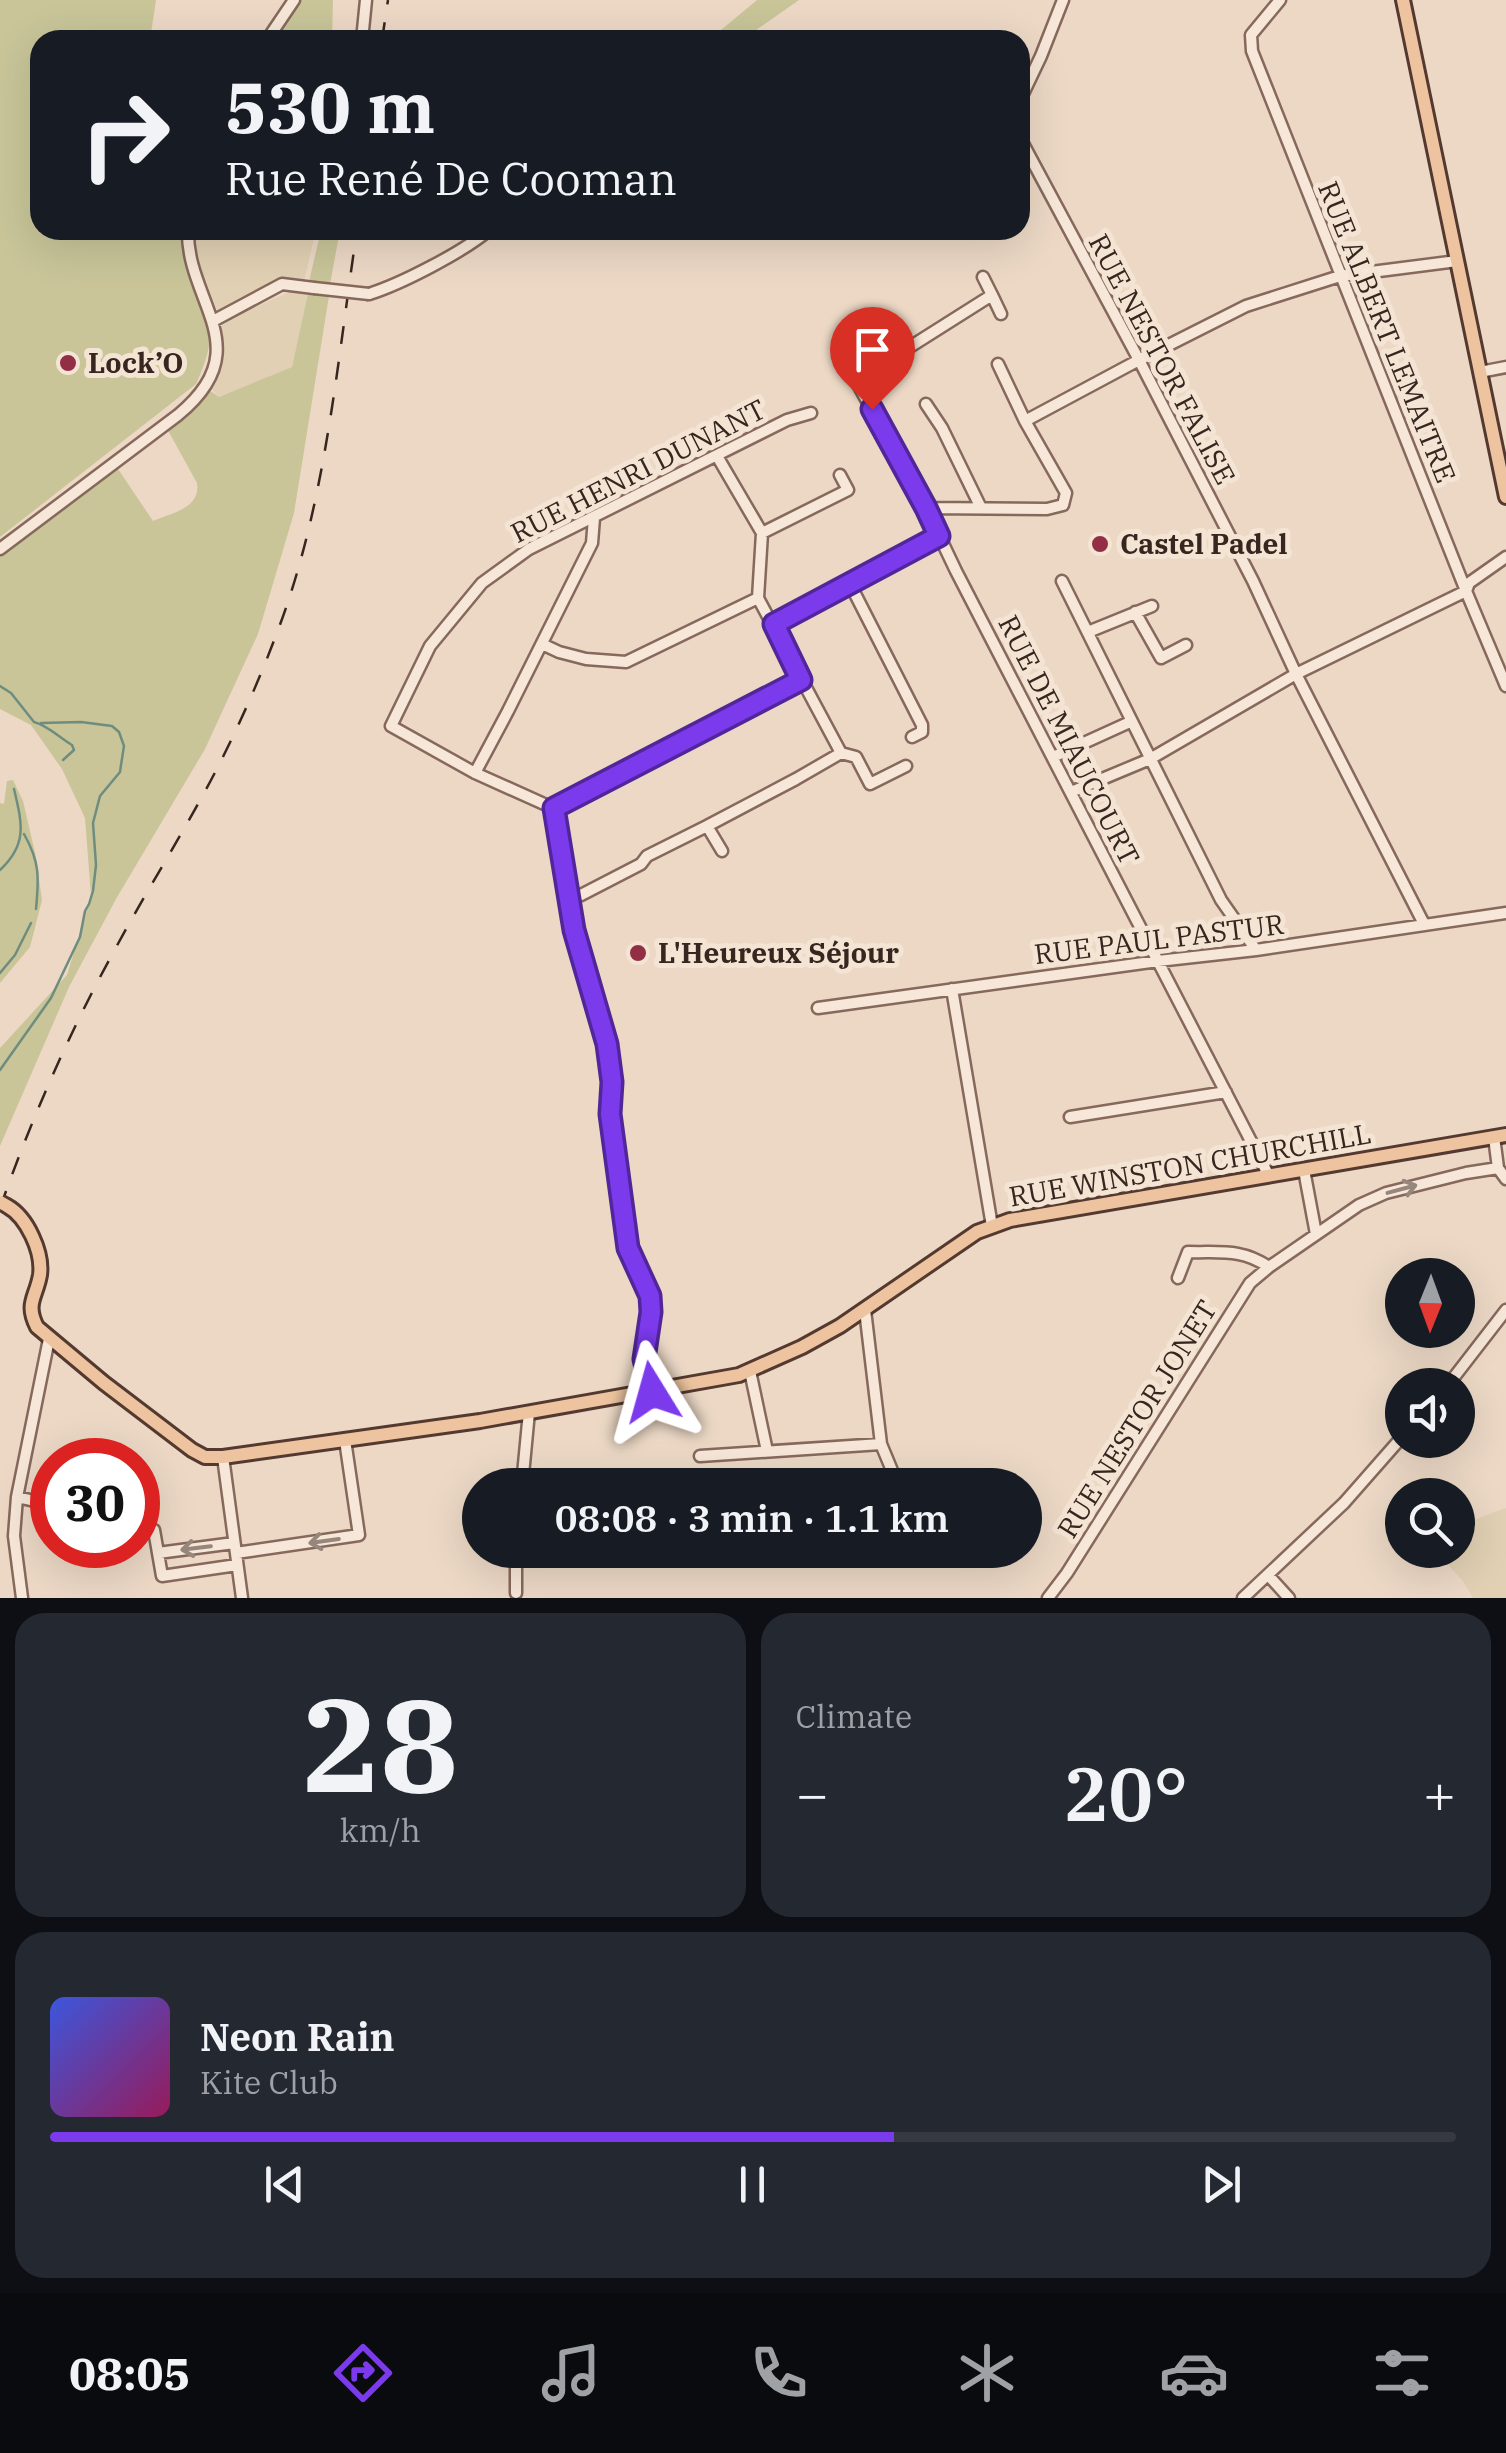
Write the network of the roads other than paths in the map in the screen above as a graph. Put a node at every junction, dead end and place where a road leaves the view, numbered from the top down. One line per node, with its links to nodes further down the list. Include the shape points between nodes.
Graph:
1 (294, 0): 6 (street)
2 (366, 0): 7 (street)
3 (1063, 0): 8 (street)
4 (1280, 0): 13 (street, RUE ALBERT LEMAITRE, via 1251,36 1252,51)
5 (1402, 0): 12 (main road)
6 (273, 30)
7 (363, 30)
8 (1030, 79)
9 (1030, 157): 18 (street, RUE NESTOR FALISE)
10 (188, 240): 17 (street)
11 (477, 240): 17 (street, bridge, via 386,289 369,294 282,284)
12 (1458, 261): 13 (street); 21 (main road)
13 (1340, 276): 18 (street, via 1246,306); 37 (street, RUE ALBERT LEMAITRE)
14 (983, 278): 15 (street)
15 (992, 296): 16 (street); 28 (street, RUE DE MIAUCOURT, via 856,381)
16 (1002, 314)
17 (213, 321): 33 (street, via 214,363 193,403)
18 (1139, 360): 24 (street); 45 (street, RUE NESTOR FALISE)
19 (998, 364): 24 (street)
20 (1506, 367): 21 (street)
21 (1480, 372): 27 (main road)
22 (926, 404): 29 (street)
23 (811, 413): 25 (street, RUE HENRI DUNANT)
24 (1025, 421): 29 (street, via 1066,492 1062,504)
25 (717, 456): 30 (street, RUE HENRI DUNANT); 31 (street)
26 (840, 475): 31 (street, via 848,490)
27 (1506, 497)
28 (926, 508): 29 (street); 32 (street, RUE DE MIAUCOURT)
29 (981, 508)
30 (594, 518): 43 (street, via 592,543); 54 (street, RUE HENRI DUNANT, via 529,549 482,583 430,646 392,726)
31 (762, 533): 38 (street)
32 (939, 536): 36 (street); 51 (street, RUE DE MIAUCOURT)
33 (0, 549)
34 (1506, 556): 37 (street)
35 (1062, 581): 42 (street)
36 (850, 584): 41 (street); 49 (street, via 922,725)
37 (1466, 591): 45 (street); 47 (street, RUE ALBERT LEMAITRE)
38 (758, 598): 41 (street); 43 (street, via 626,662 583,658)
39 (1152, 606): 40 (street)
40 (1135, 612): 42 (street); 44 (street, via 1161,658)
41 (774, 624): 46 (street)
42 (1088, 632): 48 (street)
43 (542, 644): 54 (street)
44 (1186, 645)
45 (1296, 674): 52 (street); 61 (street, RUE NESTOR FALISE)
46 (801, 680): 50 (street); 56 (street)
47 (1506, 686)
48 (1130, 722): 51 (street); 52 (street)
49 (912, 737)
50 (841, 753): 53 (street, via 856,757 870,784); 57 (street)
51 (1053, 757): 55 (street, RUE DE MIAUCOURT)
52 (1150, 759): 55 (street); 62 (street, via 1221,900)
53 (906, 766)
54 (475, 773): 56 (street)
55 (1071, 792): 63 (street, RUE DE MIAUCOURT)
56 (554, 808): 59 (street)
57 (706, 826): 58 (street); 59 (street)
58 (722, 851)
59 (568, 899): 83 (street, via 607,1044 628,1248 650,1296 644,1359)
60 (1506, 914): 61 (street, RUE PAUL PASTUR)
61 (1424, 924): 62 (street, RUE PAUL PASTUR)
62 (1256, 950): 63 (street, RUE PAUL PASTUR)
63 (1158, 961): 64 (street, RUE PAUL PASTUR); 66 (street, RUE DE MIAUCOURT)
64 (952, 989): 65 (street, RUE PAUL PASTUR); 74 (street)
65 (818, 1008)
66 (1226, 1092): 67 (street); 71 (street, RUE DE MIAUCOURT)
67 (1070, 1117)
68 (1500, 1136): 69 (street); 70 (main road, RUE WINSTON CHURCHILL)
69 (1498, 1168): 72 (street); 75 (street, RUE NESTOR JONET, one-way to 69, via 1386,1193)
70 (1304, 1170): 71 (main road, RUE WINSTON CHURCHILL); 75 (street)
71 (1268, 1176): 74 (main road, RUE WINSTON CHURCHILL)
72 (1506, 1179)
73 (4, 1204): 80 (main road, via 32,1236 40,1274 32,1317)
74 (992, 1226): 78 (main road, RUE WINSTON CHURCHILL)
75 (1316, 1234): 76 (street, RUE NESTOR JONET)
76 (1268, 1266): 77 (street, RUE NESTOR JONET, via 1233,1251 1188,1252); 103 (street, RUE NESTOR JONET, via 1230,1312)
77 (1178, 1278)
78 (865, 1310): 82 (main road, RUE WINSTON CHURCHILL); 86 (street)
79 (1506, 1310): 81 (street)
80 (49, 1338): 89 (main road, via 192,1450); 93 (street)
81 (1461, 1368)
82 (750, 1371): 83 (main road, RUE WINSTON CHURCHILL); 87 (street)
83 (652, 1392): 84 (main road, RUE WINSTON CHURCHILL)
84 (529, 1412): 85 (main road, RUE WINSTON CHURCHILL); 91 (street)
85 (345, 1440): 89 (main road, RUE WINSTON CHURCHILL); 96 (street, one-way to 96, via 359,1535)
86 (880, 1444): 87 (street); 92 (street)
87 (767, 1451): 88 (street)
88 (700, 1456)
89 (222, 1457): 96 (street)
90 (1385, 1457): 99 (street)
91 (524, 1468)
92 (891, 1468)
93 (17, 1497): 94 (street); 101 (street)
94 (30, 1500)
95 (160, 1553): 96 (street, one-way to 95)
96 (236, 1554): 97 (street, via 162,1576); 102 (street)
97 (160, 1564)
98 (516, 1568): 100 (street)
99 (1268, 1575): 104 (street); 105 (street)
100 (516, 1593)
101 (22, 1598)
102 (242, 1598)
103 (1048, 1598)
104 (1243, 1598)
105 (1290, 1598)

